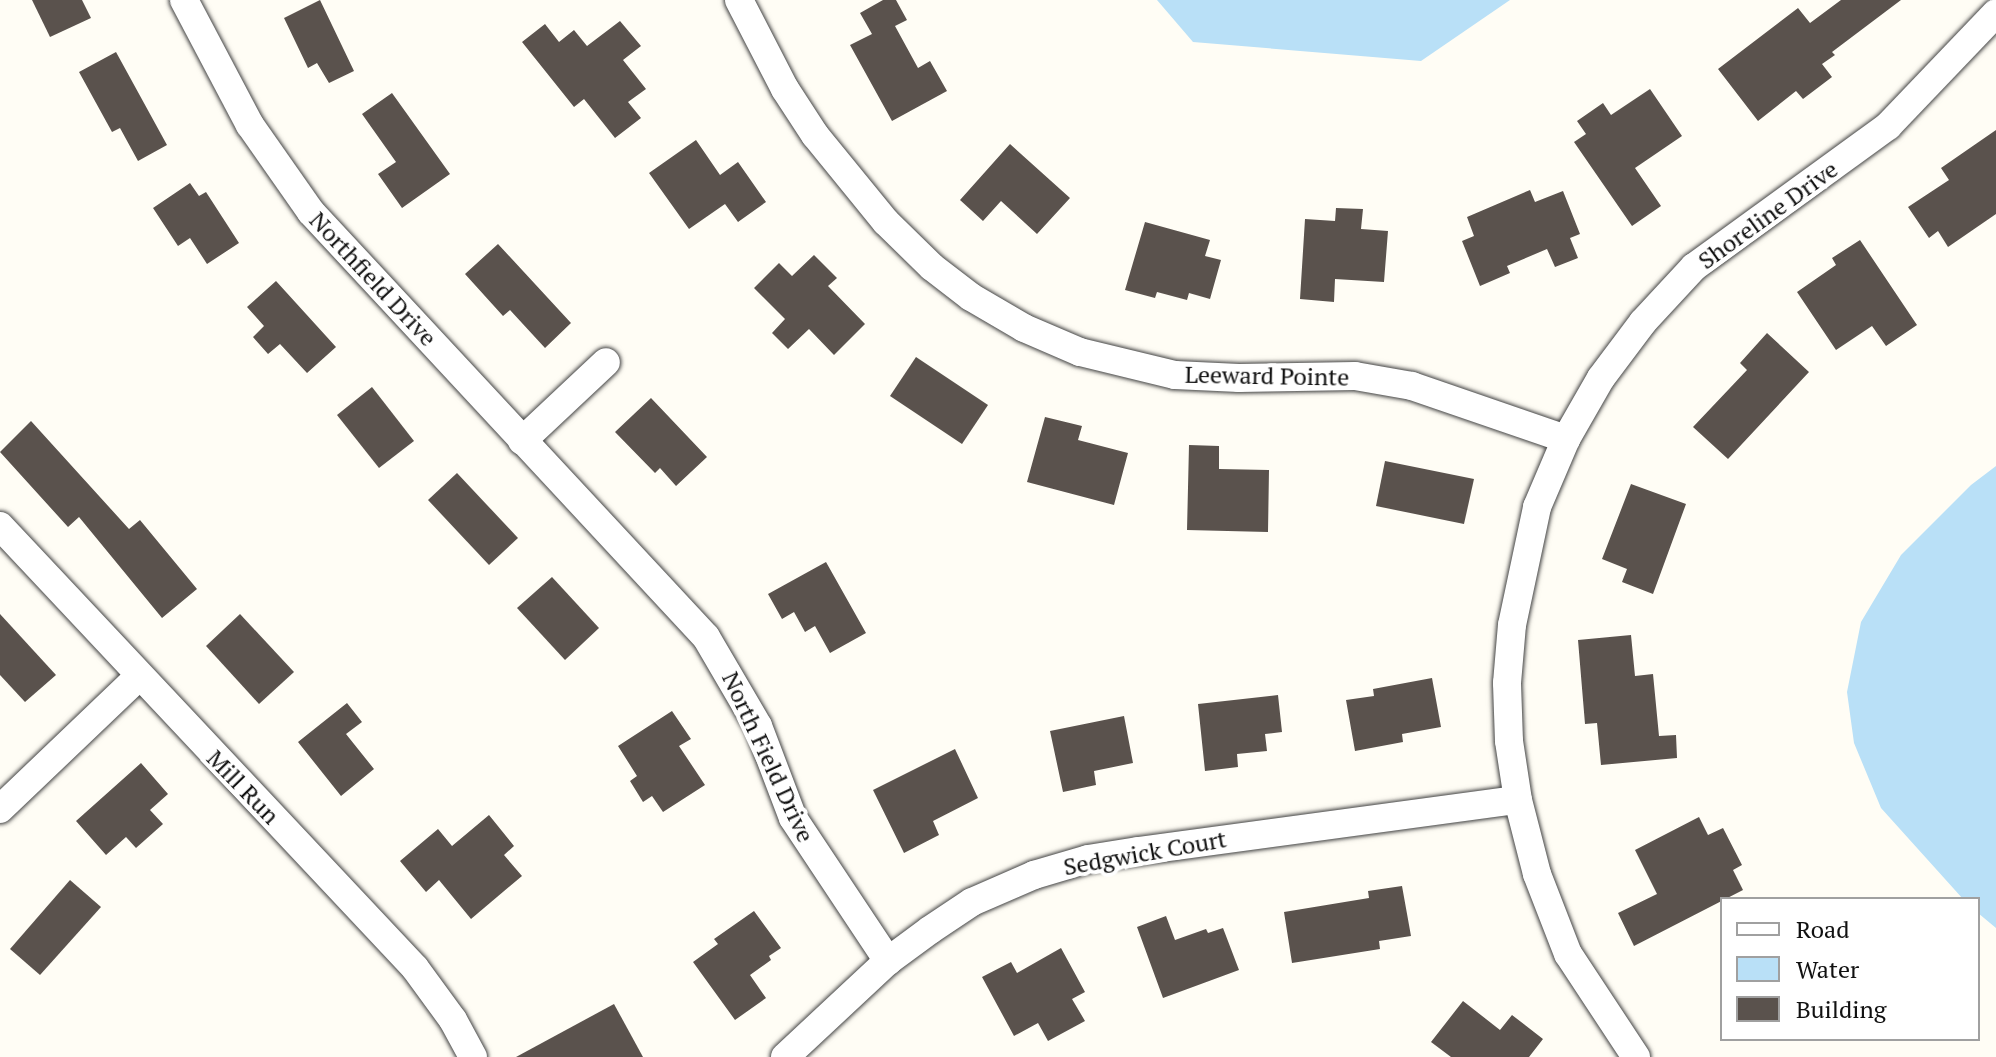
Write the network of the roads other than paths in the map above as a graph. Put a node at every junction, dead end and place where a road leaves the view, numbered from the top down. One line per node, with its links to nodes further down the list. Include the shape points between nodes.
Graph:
1 (184, 0): 6 (street, Northfield Drive, via 283,177)
2 (739, 0): 5 (street, Leeward Pointe, via 815,135 886,222 971,297 1024,328 1080,352 1175,375 1355,376 1412,386)
3 (1996, 13): 5 (street, Shoreline Drive, via 1888,126 1694,267 1601,378)
4 (606, 362): 6 (street)
5 (1566, 439): 10 (street, Shoreline Drive, via 1537,507 1512,625 1507,683)
6 (522, 441): 8 (street, Northfield Drive)
7 (0, 526): 9 (street, Mill Run)
8 (604, 527): 12 (street, North Field Drive, via 706,637 728,669 758,726 793,818)
9 (138, 677): 11 (street); 13 (street, Mill Run, via 415,968)
10 (1518, 800): 12 (street, Sedgwick Court, via 1088,859 972,902); 15 (street, Shoreline Drive, via 1537,874 1568,954)
11 (0, 809)
12 (888, 961): 14 (street, Sedgwick Court)
13 (473, 1057)
14 (785, 1057)
15 (1636, 1057)

